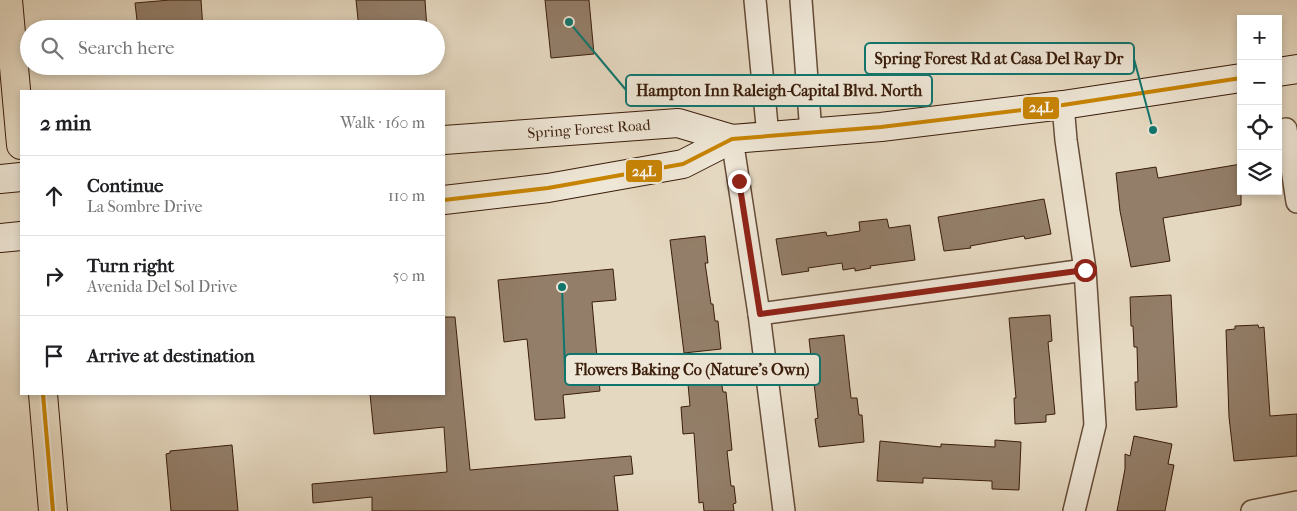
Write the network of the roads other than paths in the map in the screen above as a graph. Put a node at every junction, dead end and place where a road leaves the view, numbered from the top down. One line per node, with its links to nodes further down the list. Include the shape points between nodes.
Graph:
1 (8, 0): 10 (highway)
2 (755, 0): 11 (street)
3 (801, 0): 9 (street)
4 (1297, 69): 5 (main road)
5 (1282, 71)
6 (1237, 79): 7 (main road, Spring Forest Road)
7 (1063, 105): 9 (main road, Spring Forest Road); 20 (street)
8 (1286, 128): 17 (street)
9 (811, 133): 11 (main road, Spring Forest Road)
10 (20, 134)
11 (768, 136): 13 (main road, Spring Forest Road)
12 (445, 140): 13 (main road, Spring Forest Road, via 678,123)
13 (732, 140): 16 (main road, Spring Forest Road, via 683,164 548,188); 21 (street)
14 (20, 177): 15 (main road)
15 (0, 179)
16 (445, 200)
17 (1297, 202)
18 (20, 236): 19 (main road)
19 (0, 238)
20 (1085, 270): 21 (street); 26 (street, via 1095,425)
21 (760, 314): 25 (street)
22 (43, 395): 24 (highway)
23 (1297, 502): 27 (street)
24 (53, 511)
25 (784, 511)
26 (1074, 511)
27 (1252, 511)

